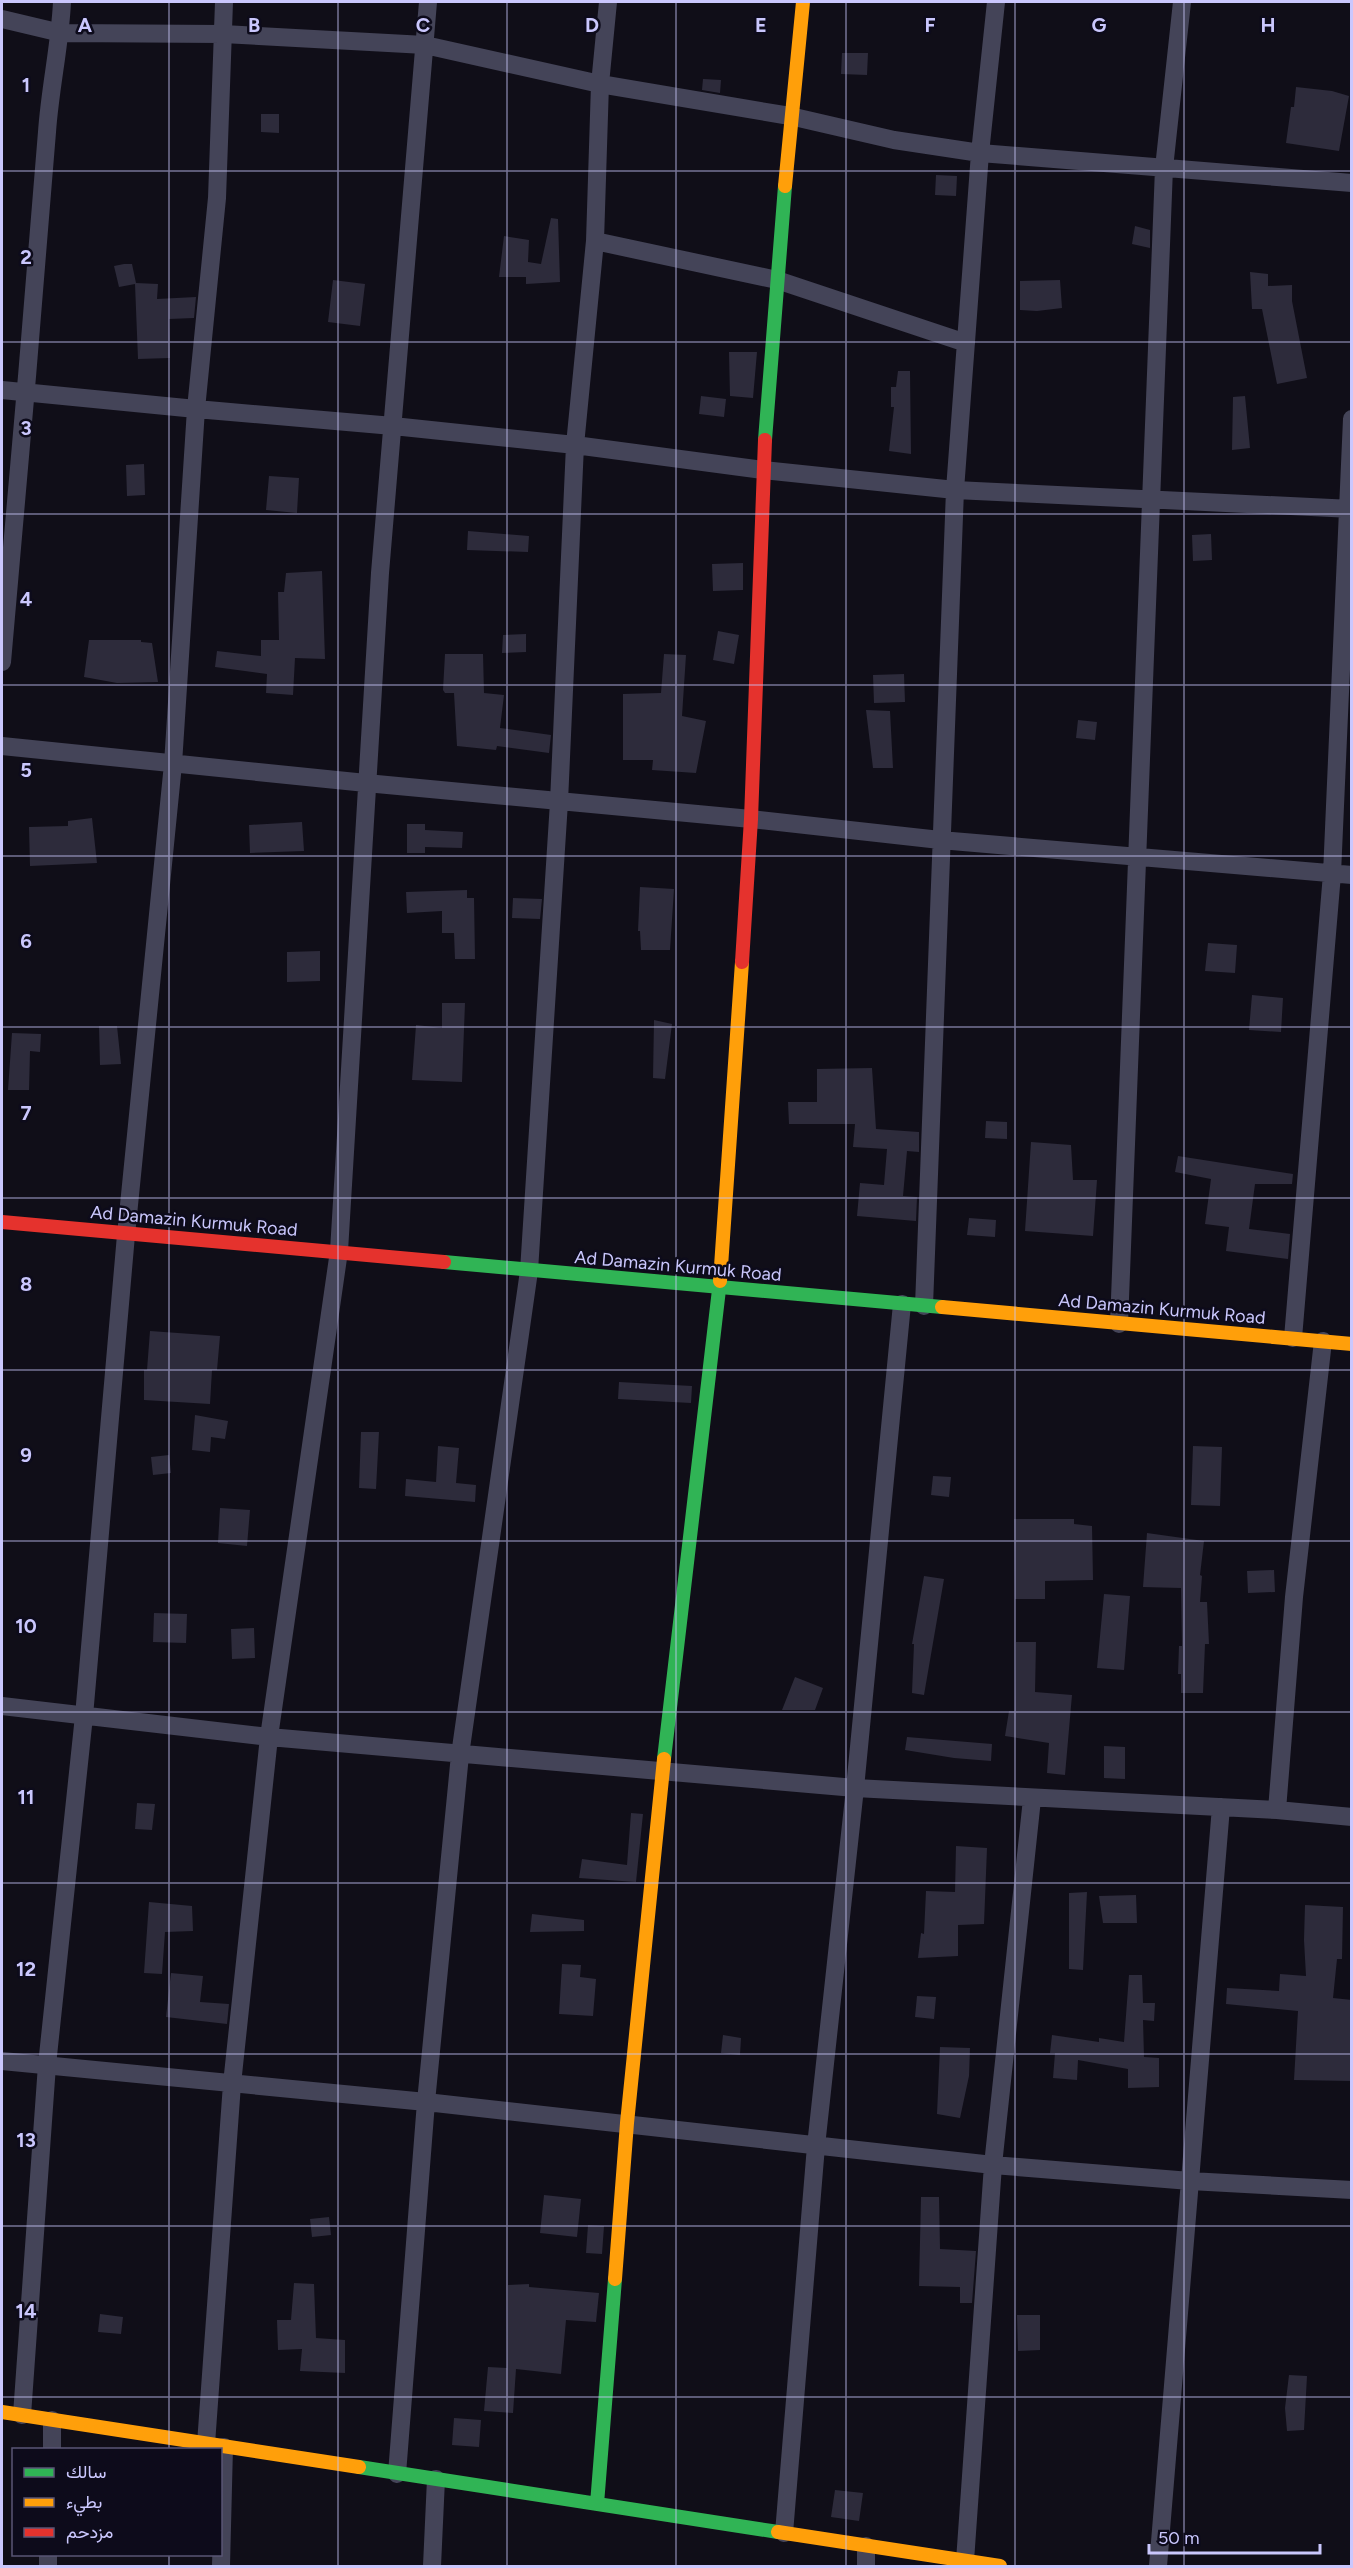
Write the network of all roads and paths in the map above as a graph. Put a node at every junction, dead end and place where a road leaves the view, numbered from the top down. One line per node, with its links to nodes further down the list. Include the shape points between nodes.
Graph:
1 (62, 2): 9 (street)
2 (224, 2): 10 (street)
3 (428, 2): 11 (street)
4 (608, 2): 12 (street)
5 (803, 2): 13 (main road)
6 (996, 2): 14 (street)
7 (1182, 2): 15 (street)
8 (2, 19): 9 (street)
9 (61, 33): 10 (street); 21 (street, via 50,95)
10 (223, 34): 11 (street); 22 (street, via 217,198)
11 (425, 45): 12 (street); 24 (street)
12 (600, 84): 13 (street); 17 (street)
13 (789, 116): 14 (street, via 894,140); 18 (main road)
14 (980, 153): 15 (street); 19 (street)
15 (1164, 168): 16 (street); 28 (street)
16 (1352, 183)
17 (595, 241): 18 (street); 25 (street)
18 (777, 280): 19 (street); 26 (main road)
19 (966, 343): 27 (street)
20 (2, 390): 21 (street)
21 (27, 392): 22 (street); 30 (street)
22 (196, 409): 24 (street); 32 (street)
23 (1352, 419): 29 (street)
24 (393, 426): 25 (street); 33 (street)
25 (575, 445): 26 (street); 34 (street)
26 (763, 470): 27 (street); 35 (main road)
27 (955, 490): 28 (street); 36 (street)
28 (1152, 501): 29 (street); 37 (street)
29 (1349, 509): 38 (street)
30 (2, 662)
31 (2, 746): 32 (street)
32 (173, 764): 33 (street); 41 (street)
33 (366, 783): 34 (street); 42 (street)
34 (559, 802): 35 (street); 43 (street)
35 (751, 819): 36 (street); 44 (main road)
36 (940, 840): 37 (street); 46 (street)
37 (1137, 858): 38 (street); 47 (street)
38 (1332, 874): 39 (street); 48 (street)
39 (1352, 875)
40 (2, 1222): 41 (main road, Ad Damazin Kurmuk Road)
41 (126, 1234): 42 (main road, Ad Damazin Kurmuk Road); 52 (street)
42 (339, 1251): 43 (main road, Ad Damazin Kurmuk Road); 53 (street)
43 (530, 1271): 44 (main road, Ad Damazin Kurmuk Road); 54 (street)
44 (720, 1288): 45 (main road, Ad Damazin Kurmuk Road); 55 (main road)
45 (902, 1304): 46 (main road, Ad Damazin Kurmuk Road); 56 (street)
46 (924, 1306): 47 (main road, Ad Damazin Kurmuk Road)
47 (1119, 1324): 48 (main road, Ad Damazin Kurmuk Road)
48 (1293, 1338): 49 (main road, Ad Damazin Kurmuk Road)
49 (1323, 1341): 50 (main road, Ad Damazin Kurmuk Road); 59 (street, via 1294,1597)
50 (1352, 1344)
51 (2, 1706): 52 (street)
52 (84, 1716): 53 (street); 62 (street)
53 (269, 1737): 54 (street); 63 (street)
54 (460, 1755): 55 (street); 64 (street)
55 (662, 1772): 56 (street); 65 (main road)
56 (855, 1788): 57 (street); 66 (street)
57 (1032, 1799): 58 (street); 67 (street)
58 (1221, 1807): 59 (street); 68 (street)
59 (1276, 1810): 60 (street)
60 (1352, 1817)
61 (2, 2061): 62 (street)
62 (47, 2065): 63 (street); 71 (street)
63 (232, 2084): 64 (street); 73 (street)
64 (426, 2102): 65 (street); 76 (street)
65 (627, 2123): 66 (street); 78 (main road)
66 (816, 2146): 67 (street); 79 (street)
67 (993, 2165): 68 (street); 81 (street)
68 (1190, 2181): 69 (street); 85 (street)
69 (1352, 2190)
70 (2, 2412): 71 (main road)
71 (22, 2415): 72 (main road)
72 (52, 2420): 73 (main road); 74 (street)
73 (215, 2445): 75 (street); 76 (main road)
74 (52, 2448)
75 (215, 2448)
76 (397, 2474): 77 (main road)
77 (436, 2479): 78 (main road); 82 (street)
78 (597, 2504): 79 (main road)
79 (784, 2533): 80 (main road)
80 (866, 2546): 81 (main road); 83 (street)
81 (965, 2561): 84 (main road)
82 (432, 2566)
83 (866, 2566)
84 (1000, 2566)
85 (1158, 2566)

